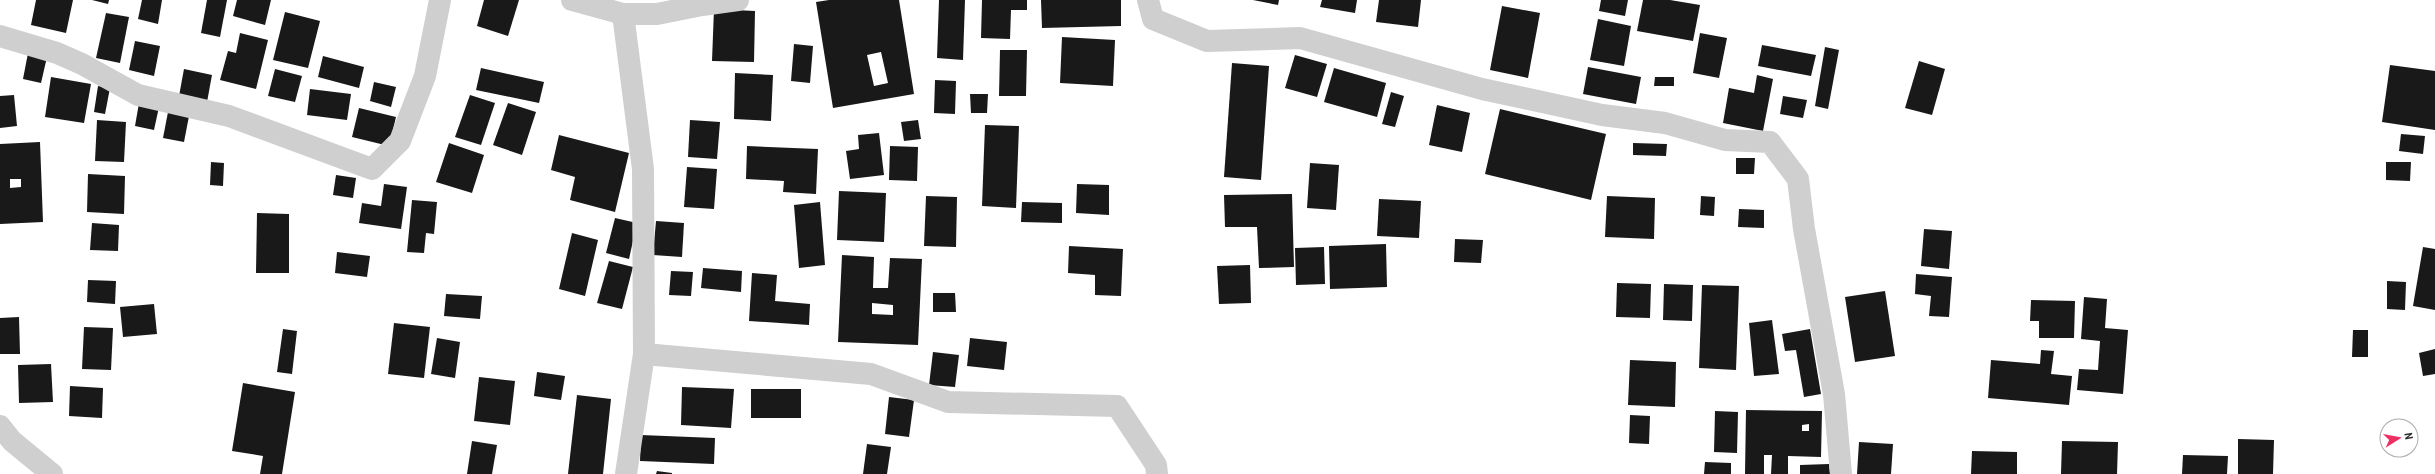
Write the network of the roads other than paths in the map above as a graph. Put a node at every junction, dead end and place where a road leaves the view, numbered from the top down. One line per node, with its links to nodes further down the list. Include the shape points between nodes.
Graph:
1 (440, 0): 6 (street, via 426,76 400,141 372,169 230,116 138,95 57,53)
2 (572, 0): 5 (street)
3 (738, 0): 5 (street, via 657,14)
4 (1148, 0): 12 (street, via 1153,19 1208,41 1300,38 1482,89 1602,115 1665,123 1725,140 1770,142 1798,179 1804,230 1834,394)
5 (623, 14): 7 (street, via 643,169)
6 (0, 36)
7 (644, 354): 10 (street); 11 (street, via 871,374 948,402 1117,406 1156,465)
8 (0, 426): 9 (street, via 12,442)
9 (52, 474)
10 (626, 474)
11 (1157, 474)
12 (1841, 474)

